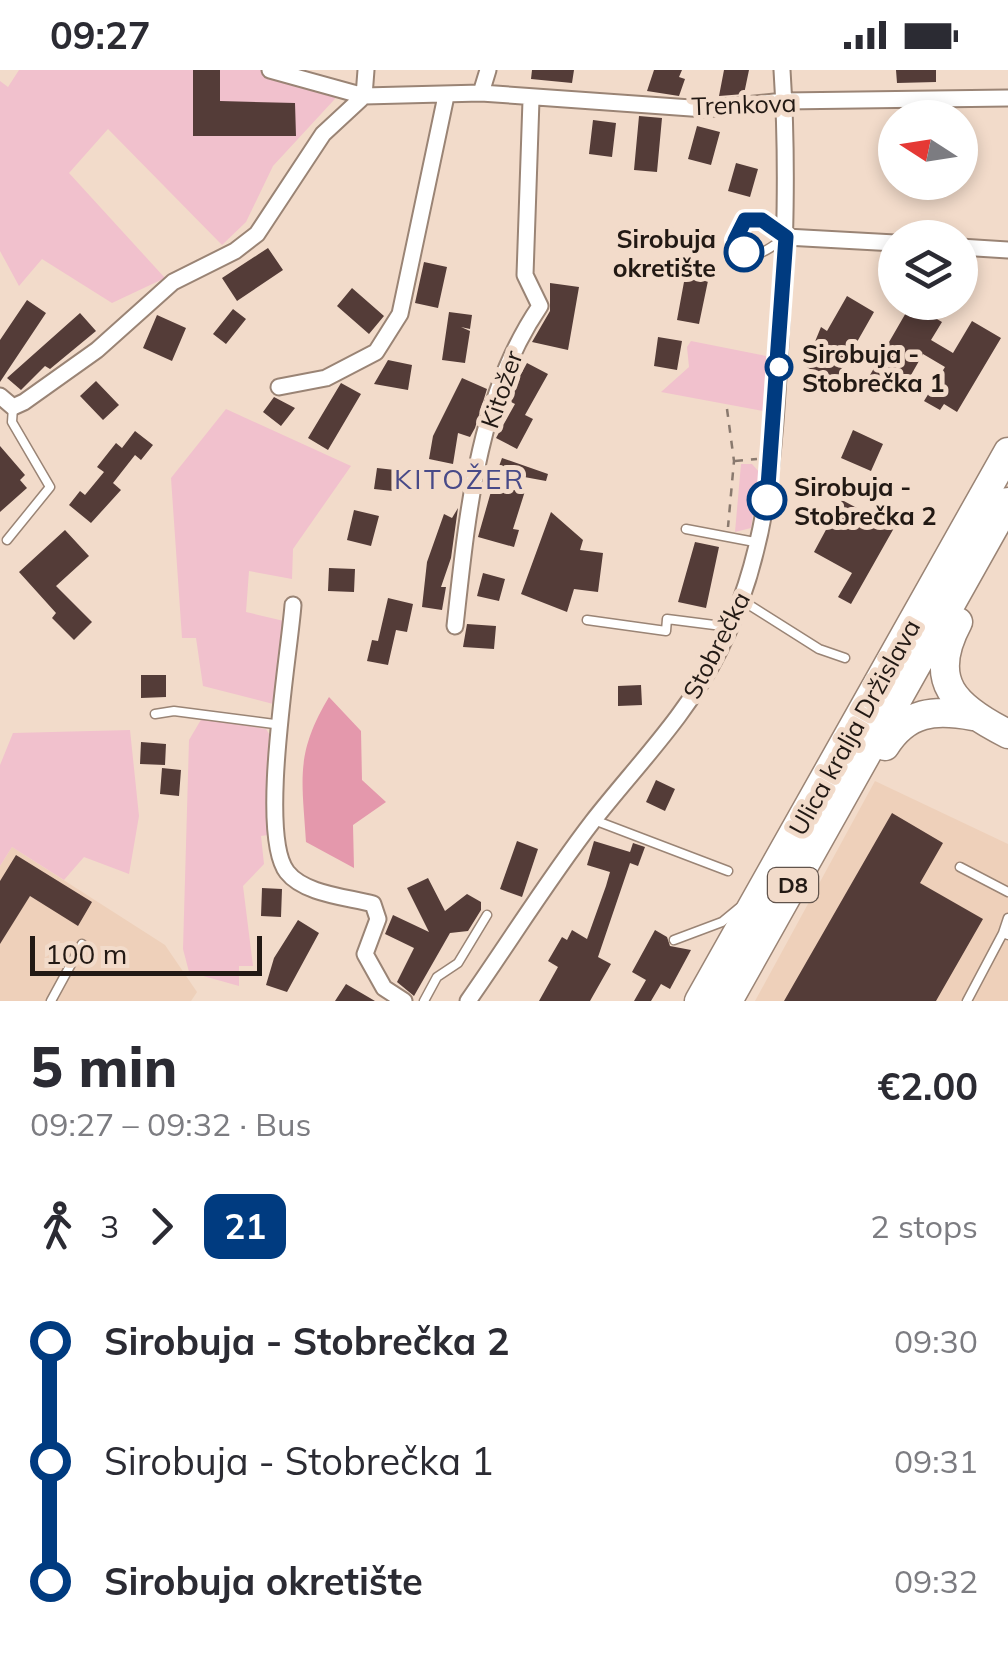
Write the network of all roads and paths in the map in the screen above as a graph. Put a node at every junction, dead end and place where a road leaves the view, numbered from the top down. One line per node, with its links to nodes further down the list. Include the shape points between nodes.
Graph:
1 (270, 70): 6 (street, Trenkova)
2 (366, 70): 6 (street)
3 (488, 70): 5 (street)
4 (782, 70): 10 (street, Stobrečka)
5 (481, 93): 7 (street, Trenkova); 9 (street, Trenkova)
6 (364, 96): 7 (street, Trenkova); 15 (street, via 323,134 257,234 173,282 97,350)
7 (446, 96): 13 (street, via 400,314 376,352 326,378)
8 (1008, 98): 10 (street, Trenkova)
9 (532, 100): 10 (street, Trenkova, via 705,108); 29 (street, Kitožer, via 525,275 540,306 518,338 479,452)
10 (784, 102): 11 (street, Stobrečka)
11 (786, 237): 11 (lane, via 750,218 740,223 735,240 753,255); 12 (street); 18 (street, Stobrečka)
12 (878, 242)
13 (279, 386)
14 (0, 396): 15 (street)
15 (13, 408): 23 (lane, via 12,422 50,488)
16 (728, 409): 19 (path)
17 (1008, 452): 38 (highway, Ulica kralja Držislava / D8)
18 (774, 458): 19 (path); 24 (street, Stobrečka)
19 (734, 461): 22 (path)
20 (1008, 502): 25 (highway, Ulica kralja Držislava / D8)
21 (686, 529): 22 (lane)
22 (727, 536): 24 (lane)
23 (8, 540)
24 (760, 543): 26 (street, Stobrečka)
25 (983, 546): 33 (highway, via 980,580 943,657 948,684); 36 (highway, Ulica kralja Držislava / D8)
26 (742, 600): 30 (street, Stobrečka); 31 (lane)
27 (293, 605): 34 (street)
28 (586, 620): 30 (lane, via 666,631 667,619)
29 (455, 626)
30 (730, 626): 37 (street, Stobrečka, via 676,720)
31 (844, 658)
32 (156, 714): 34 (lane)
33 (973, 716): 35 (highway); 36 (highway, via 908,718 873,761)
34 (282, 725): 48 (street, via 274,795 280,858 288,874 307,887 372,904 378,918 365,954 384,988)
35 (1008, 734)
36 (858, 769): 52 (highway, Ulica kralja Držislava / D8)
37 (594, 820): 40 (lane); 50 (street, Stobrečka)
38 (776, 865): 45 (lane, via 760,871 737,911); 51 (highway, Ulica kralja Držislava / D8)
39 (960, 867): 41 (lane)
40 (728, 871)
41 (1008, 892)
42 (487, 915): 49 (lane)
43 (1008, 918): 44 (lane)
44 (1006, 934): 53 (lane)
45 (674, 940)
46 (82, 944): 47 (lane)
47 (50, 1001)
48 (404, 1001)
49 (424, 1001)
50 (468, 1001)
51 (699, 1001)
52 (728, 1001)
53 (967, 1001)

